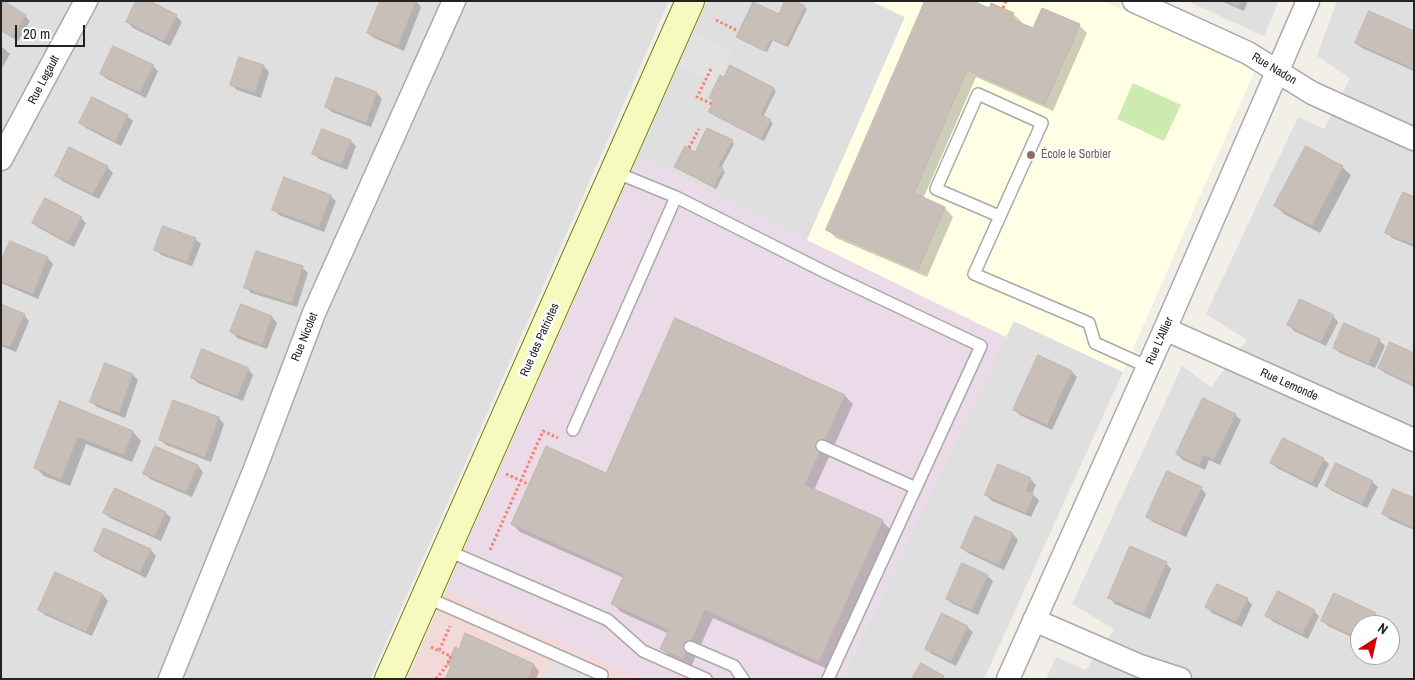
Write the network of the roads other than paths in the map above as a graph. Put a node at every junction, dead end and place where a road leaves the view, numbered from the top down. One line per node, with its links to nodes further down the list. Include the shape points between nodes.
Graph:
1 (86, 1): 8 (street, Rue Legault)
2 (454, 1): 22 (street, Rue Nicolet, via 314,312 255,470)
3 (690, 1): 9 (street, Rue des Patriotes)
4 (1134, 1): 6 (street, Rue Nadon)
5 (1308, 1): 6 (street, Rue L'Allier)
6 (1278, 71): 7 (street, Rue Nadon, via 1312,93); 12 (street, Rue L'Allier)
7 (1414, 139)
8 (1, 159)
9 (615, 172): 10 (lane); 18 (street, Rue des Patriotes)
10 (676, 197): 14 (lane); 17 (lane, via 981,346)
11 (999, 216): 11 (lane, via 1042,123 978,94 936,189); 13 (lane, via 974,274 1088,323 1095,343)
12 (1165, 329): 13 (street, Rue L'Allier); 15 (street, Rue Lemonde)
13 (1148, 367): 20 (street, Rue L'Allier)
14 (573, 430)
15 (1414, 440)
16 (822, 446): 17 (lane)
17 (916, 488): 27 (lane)
18 (446, 550): 19 (street, Rue des Patriotes); 25 (lane, via 608,620 644,651)
19 (426, 597): 23 (street, Rue des Patriotes); 24 (lane, via 602,675)
20 (1034, 620): 28 (street, Rue L'Allier); 29 (street, via 1140,666)
21 (690, 647): 26 (lane, via 734,666)
22 (170, 679)
23 (389, 679)
24 (600, 679)
25 (706, 679)
26 (744, 679)
27 (828, 679)
28 (1008, 679)
29 (1180, 679)

